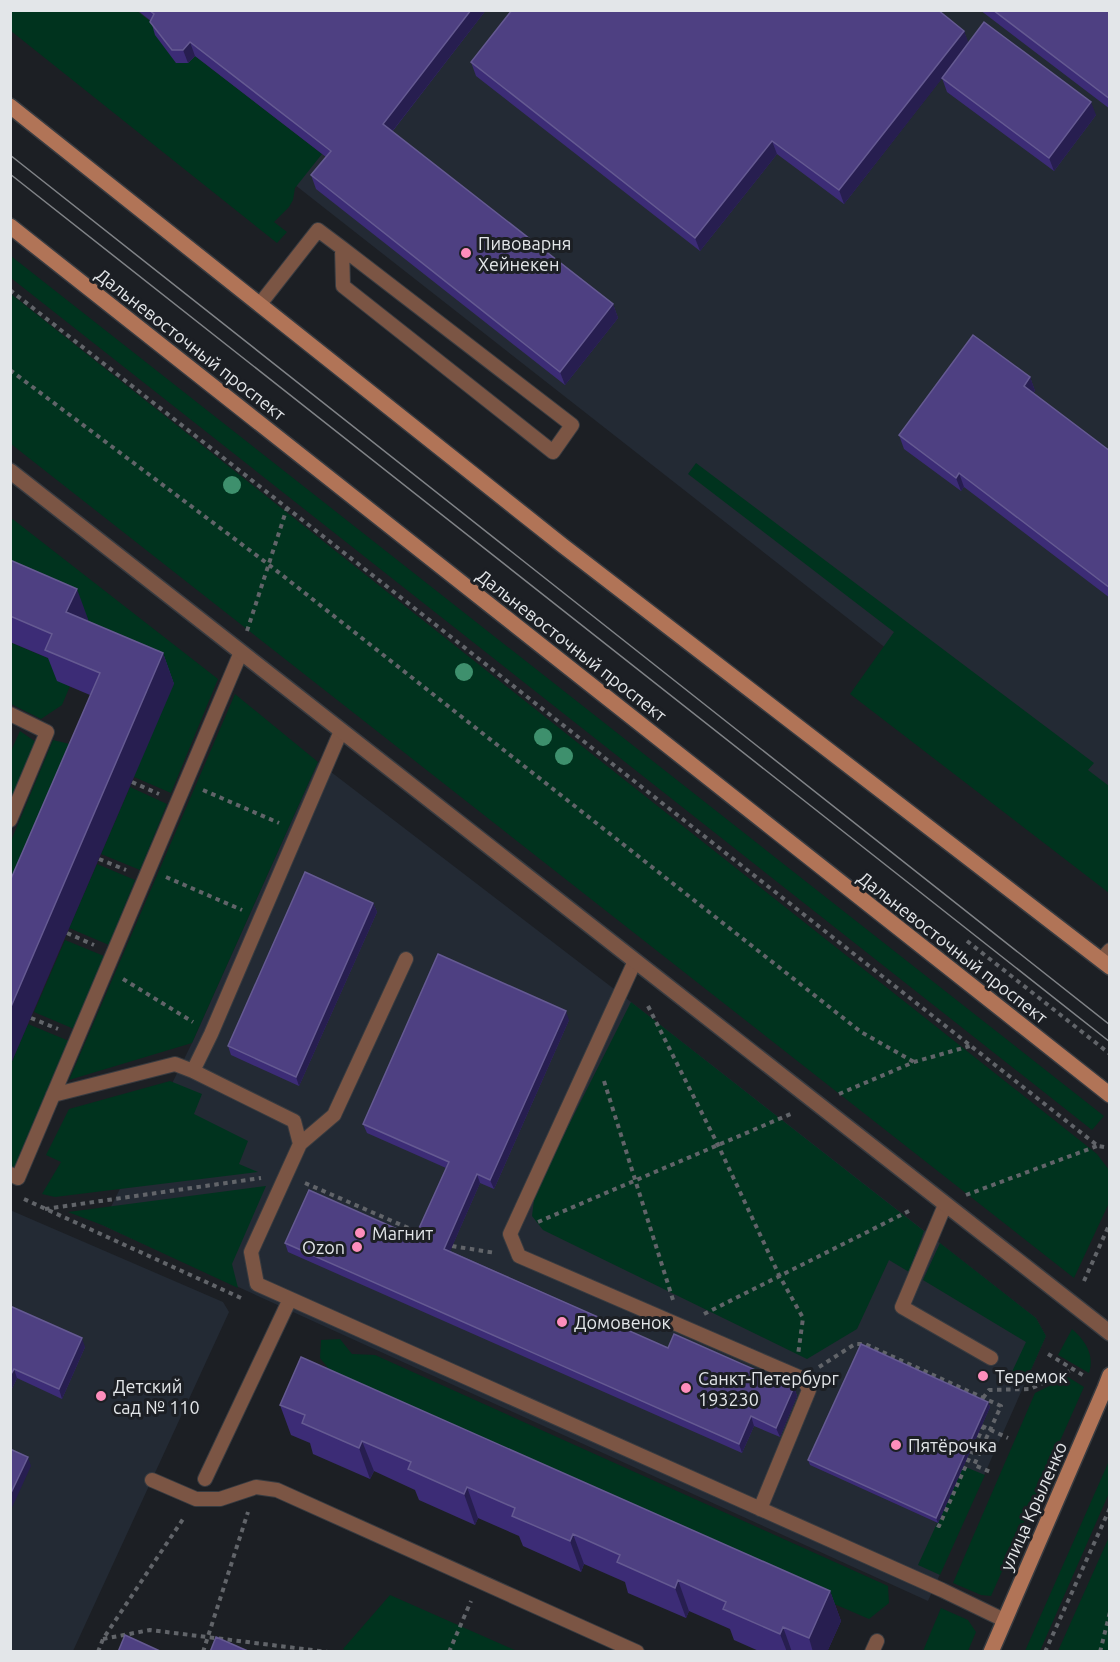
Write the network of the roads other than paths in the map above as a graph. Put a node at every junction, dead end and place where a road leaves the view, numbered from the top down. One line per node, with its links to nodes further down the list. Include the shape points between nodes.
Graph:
1 (10, 106): 4 (main road)
2 (10, 226): 15 (main road, Дальневосточный проспект)
3 (342, 248): 3 (lane, via 343,286 553,452 572,425); 4 (lane, via 318,230)
4 (260, 304): 11 (main road, via 562,545)
5 (10, 471): 6 (street)
6 (241, 652): 8 (street); 14 (lane)
7 (10, 714): 9 (lane, via 47,732)
8 (341, 731): 12 (street); 13 (lane)
9 (10, 820)
10 (406, 958): 16 (lane, via 334,1115)
11 (1107, 959)
12 (635, 961): 18 (street); 25 (lane, via 510,1234 519,1256 802,1379 809,1390)
13 (193, 1071): 14 (lane, via 175,1064); 16 (lane, via 294,1121)
14 (53, 1095): 17 (lane, via 18,1178)
15 (1110, 1095)
16 (300, 1144): 19 (lane, via 251,1252 257,1284)
17 (10, 1174)
18 (945, 1205): 20 (street); 21 (lane, via 902,1307)
19 (290, 1299): 23 (lane); 25 (lane)
20 (1110, 1333)
21 (991, 1358)
22 (1110, 1375): 26 (main road, улица Крыленко)
23 (205, 1479)
24 (152, 1480): 27 (lane, via 196,1499 220,1499 256,1487 277,1490)
25 (760, 1509): 26 (lane)
26 (1004, 1620): 28 (main road, улица Крыленко)
27 (638, 1652)
28 (991, 1652)

